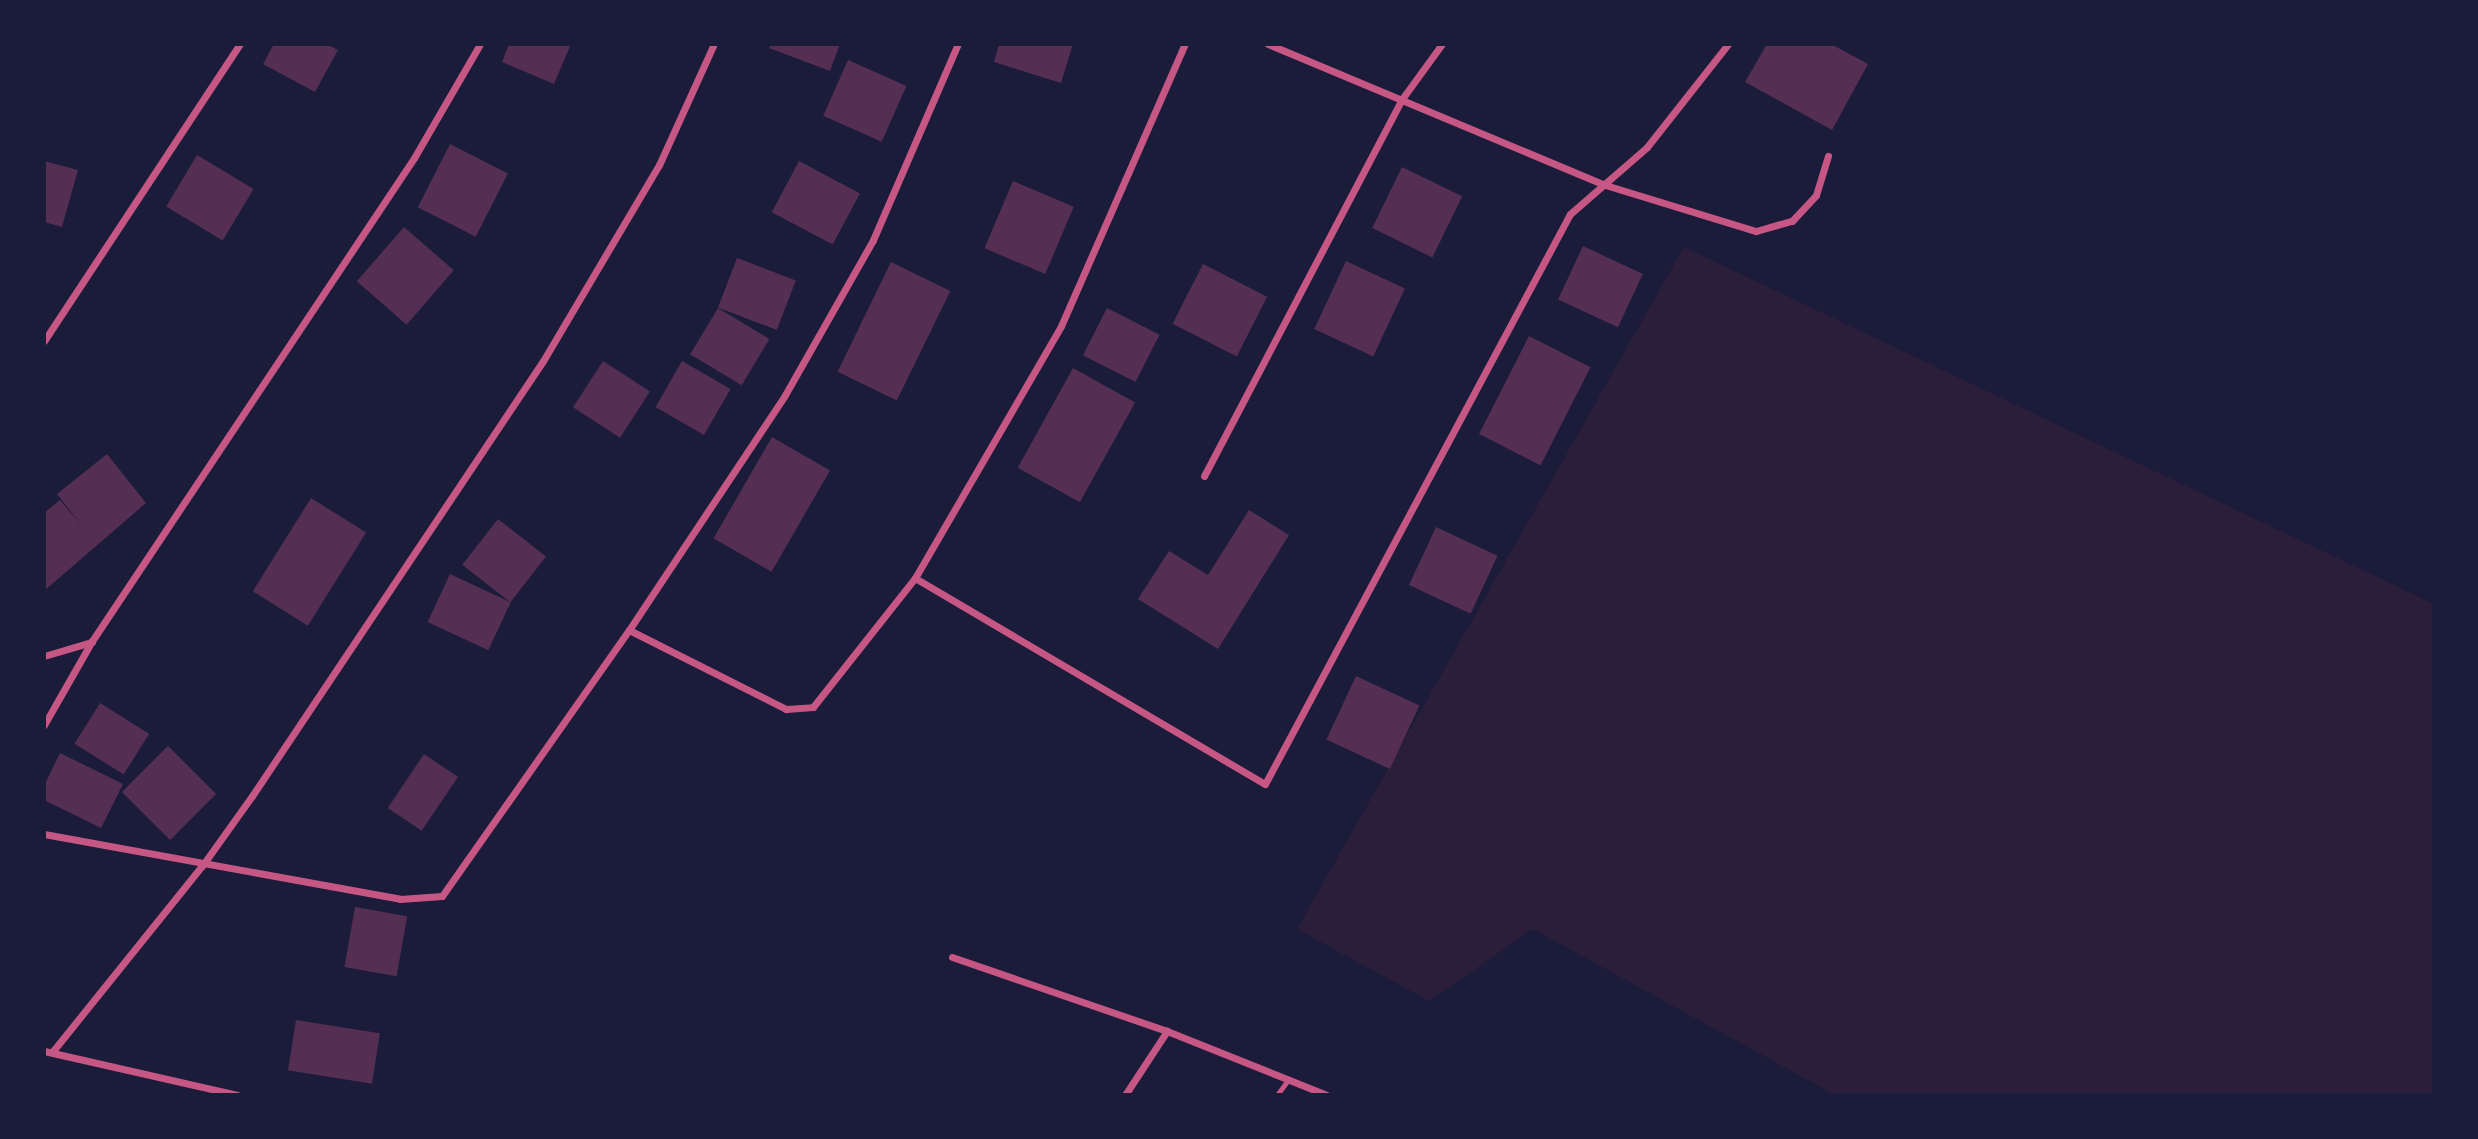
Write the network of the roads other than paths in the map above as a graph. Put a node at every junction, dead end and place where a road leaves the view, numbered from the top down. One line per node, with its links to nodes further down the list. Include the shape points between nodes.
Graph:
1 (240, 44): 12 (street)
2 (480, 44): 16 (street, via 414,158)
3 (714, 44): 20 (street, via 659,165 543,360)
4 (958, 44): 15 (street, via 873,240 785,395)
5 (1185, 44): 14 (street, via 1061,326)
6 (1268, 44): 9 (street)
7 (1442, 44): 9 (street)
8 (1728, 44): 11 (street, via 1647,147)
9 (1402, 99): 11 (street); 13 (street)
10 (1828, 156): 11 (street, via 1816,195 1792,221 1756,231)
11 (1602, 184): 14 (street, via 1570,214 1265,784)
12 (45, 337)
13 (1204, 476)
14 (915, 578): 15 (street, via 813,707 786,709)
15 (629, 630): 20 (street, via 442,896 400,899)
16 (92, 641): 17 (street); 18 (street)
17 (44, 656)
18 (44, 725)
19 (44, 834): 20 (street)
20 (202, 866): 24 (street)
21 (952, 957): 22 (street)
22 (1167, 1031): 25 (street); 27 (street)
23 (44, 1051): 24 (street)
24 (53, 1051): 26 (street)
25 (1288, 1080): 28 (lane); 29 (street)
26 (237, 1095)
27 (1125, 1095)
28 (1277, 1095)
29 (1327, 1095)

